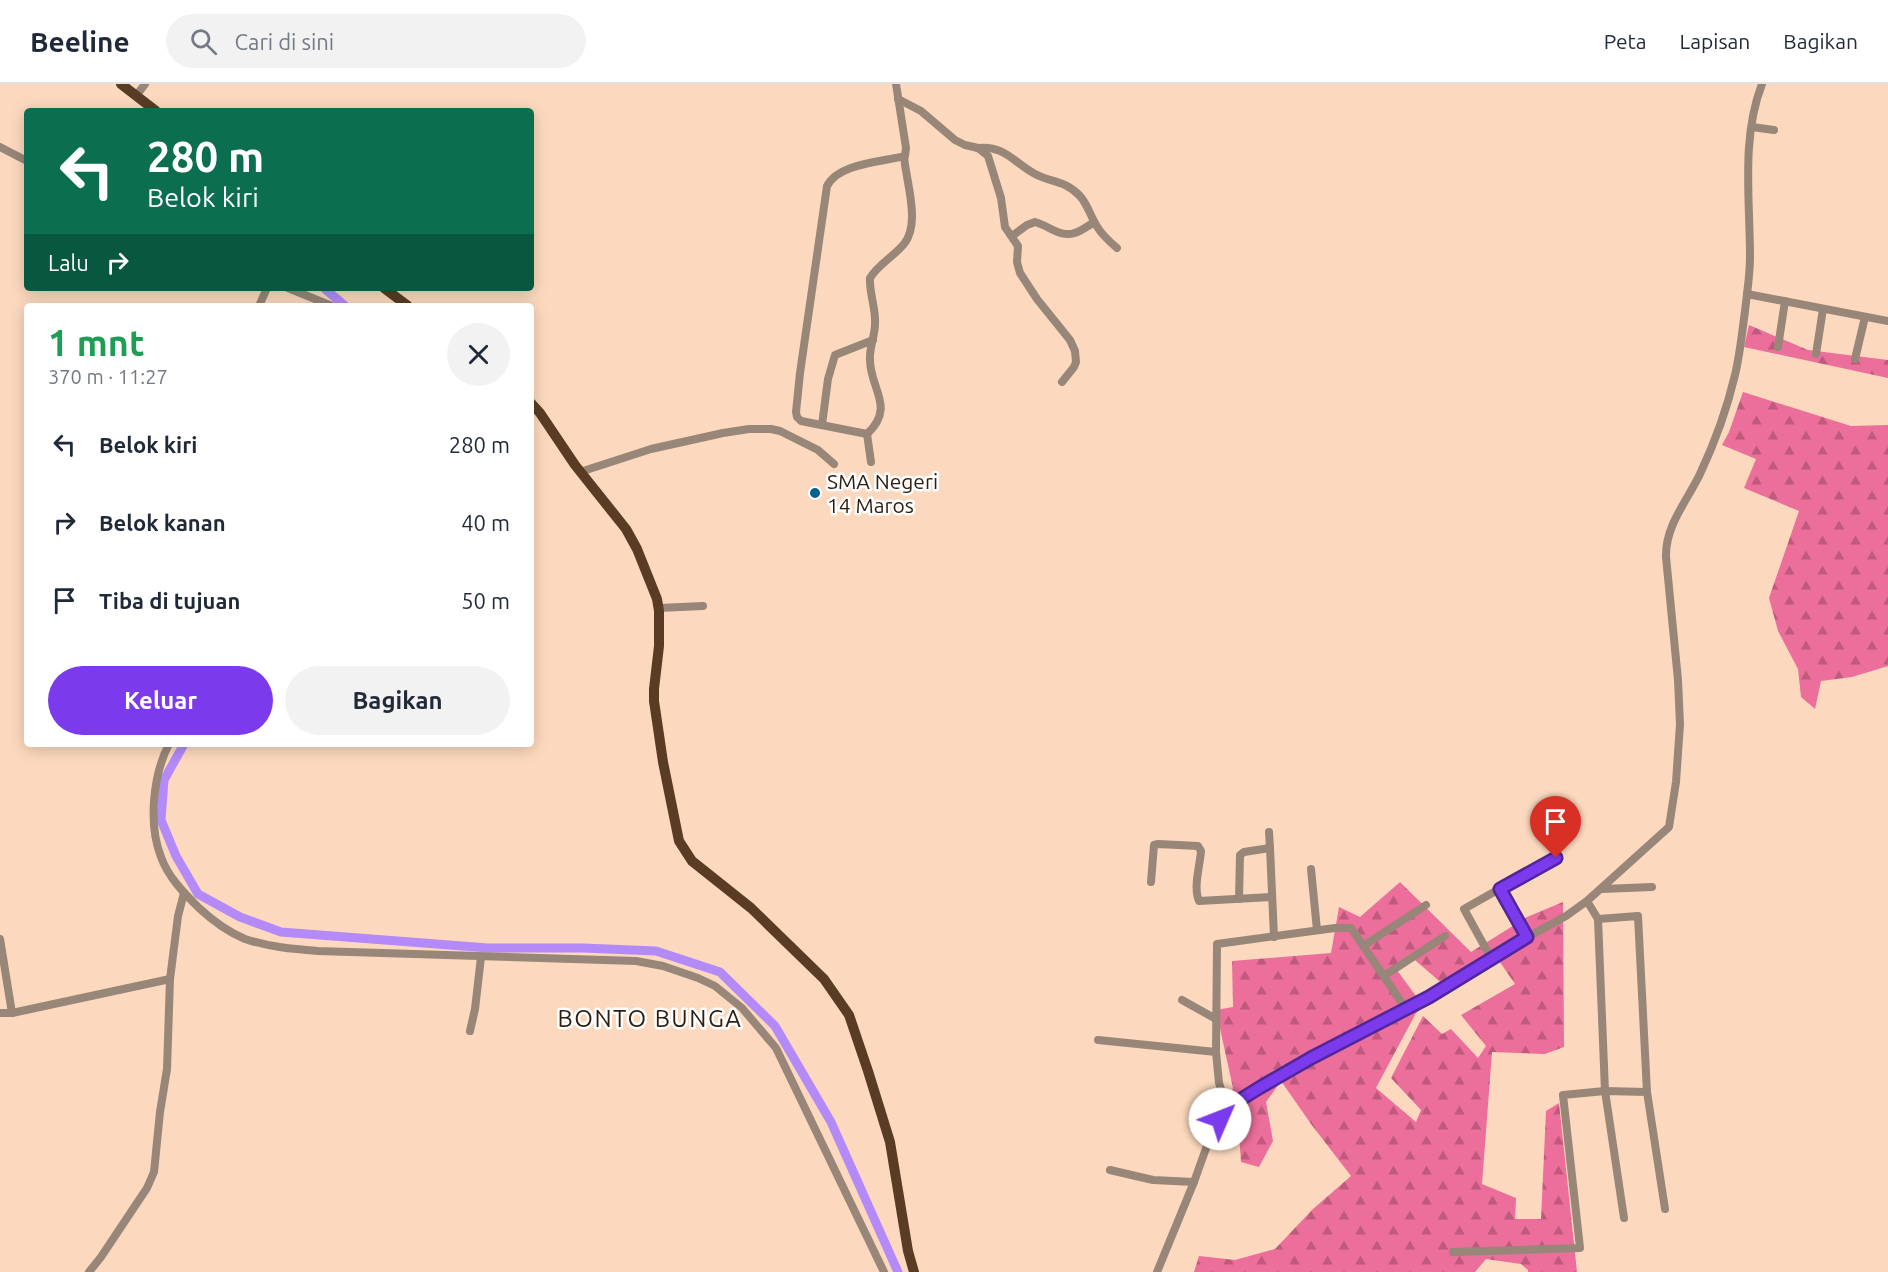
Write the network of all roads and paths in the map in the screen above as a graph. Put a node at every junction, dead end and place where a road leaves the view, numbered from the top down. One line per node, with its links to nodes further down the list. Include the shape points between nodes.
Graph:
1 (121, 84): 5 (main road)
2 (145, 84): 5 (street)
3 (896, 84): 6 (street)
4 (1762, 84): 8 (street)
5 (136, 96): 7 (main road)
6 (898, 99): 11 (street, via 921,111 955,140); 12 (street)
7 (152, 108)
8 (1752, 127): 9 (street); 19 (street)
9 (1774, 130)
10 (0, 147): 13 (street)
11 (978, 148): 14 (street, via 1002,151 1036,174 1064,183 1081,198); 15 (street, via 991,162 1005,227)
12 (904, 156): 26 (street, via 911,232 870,278); 32 (street, via 854,166 827,186 796,412 801,421)
13 (24, 159)
14 (1094, 222): 15 (street, via 1071,234 1035,222); 16 (street)
15 (1012, 236): 30 (street, via 1018,246 1020,273 1075,351 1074,367)
16 (1117, 248)
17 (298, 291): 21 (street)
18 (388, 291): 22 (main road)
19 (1747, 294): 20 (street); 47 (street, via 1728,406 1666,544 1680,724 1671,821 1667,831)
20 (1785, 302): 23 (street); 27 (street)
21 (325, 303)
22 (404, 303)
23 (1823, 309): 24 (street); 28 (street)
24 (1865, 317): 25 (street); 29 (street)
25 (1888, 321)
26 (873, 340): 32 (street, via 835,355); 33 (street, via 870,361 880,418)
27 (1778, 347)
28 (1816, 354)
29 (1855, 359)
30 (1062, 382)
31 (534, 406): 36 (main road)
32 (822, 425): 33 (street)
33 (867, 434): 34 (street)
34 (871, 462)
35 (834, 464): 36 (street, via 821,452 780,431 749,429 651,449)
36 (580, 472): 38 (main road, via 630,536)
37 (703, 606): 38 (street)
38 (659, 608): 82 (main road, via 654,696 677,835 692,861 785,940 824,979 844,1006 890,1143)
39 (168, 747): 48 (street, via 153,809 160,855)
40 (1269, 832): 41 (street)
41 (1270, 848): 49 (street); 50 (street, via 1240,855)
42 (1556, 858): 46 (street)
43 (1311, 869): 54 (street)
44 (1151, 882): 50 (street, via 1154,845 1198,846 1201,851 1197,900)
45 (1652, 886): 47 (street)
46 (1500, 889): 57 (street); 61 (street, via 1464,909)
47 (1602, 889): 51 (street)
48 (183, 893): 60 (street, via 225,928 271,946); 63 (street)
49 (1271, 897): 50 (street); 56 (street)
50 (1239, 899)
51 (1587, 901): 53 (street); 57 (street)
52 (1426, 905): 59 (street)
53 (1598, 919): 72 (street); 73 (street, via 1638,916)
54 (1317, 930): 56 (street); 59 (street, via 1351,928)
55 (1445, 936): 62 (street)
56 (1274, 937): 68 (street, via 1216,944)
57 (1527, 937): 61 (street)
58 (0, 939): 67 (street)
59 (1363, 946): 62 (street)
60 (481, 957): 69 (street); 81 (street, via 628,960 651,963 715,986 747,1013 778,1051)
61 (1491, 958): 65 (street)
62 (1384, 976): 65 (street)
63 (170, 979): 67 (street); 80 (street, via 167,1069 154,1172)
64 (1182, 1000): 68 (street)
65 (1406, 1009): 74 (street, via 1311,1058)
66 (0, 1013): 67 (street)
67 (12, 1013)
68 (1216, 1019): 71 (street)
69 (470, 1031)
70 (1098, 1040): 71 (street)
71 (1216, 1052): 74 (street)
72 (1605, 1091): 73 (street); 78 (street); 79 (street, via 1563,1095 1580,1248)
73 (1647, 1092): 77 (street)
74 (1227, 1108): 76 (street, via 1209,1140)
75 (1110, 1170): 76 (street, via 1153,1180)
76 (1194, 1182): 83 (street)
77 (1665, 1209)
78 (1624, 1218)
79 (1453, 1252)
80 (89, 1272)
81 (884, 1272)
82 (914, 1272)
83 (1157, 1272)

